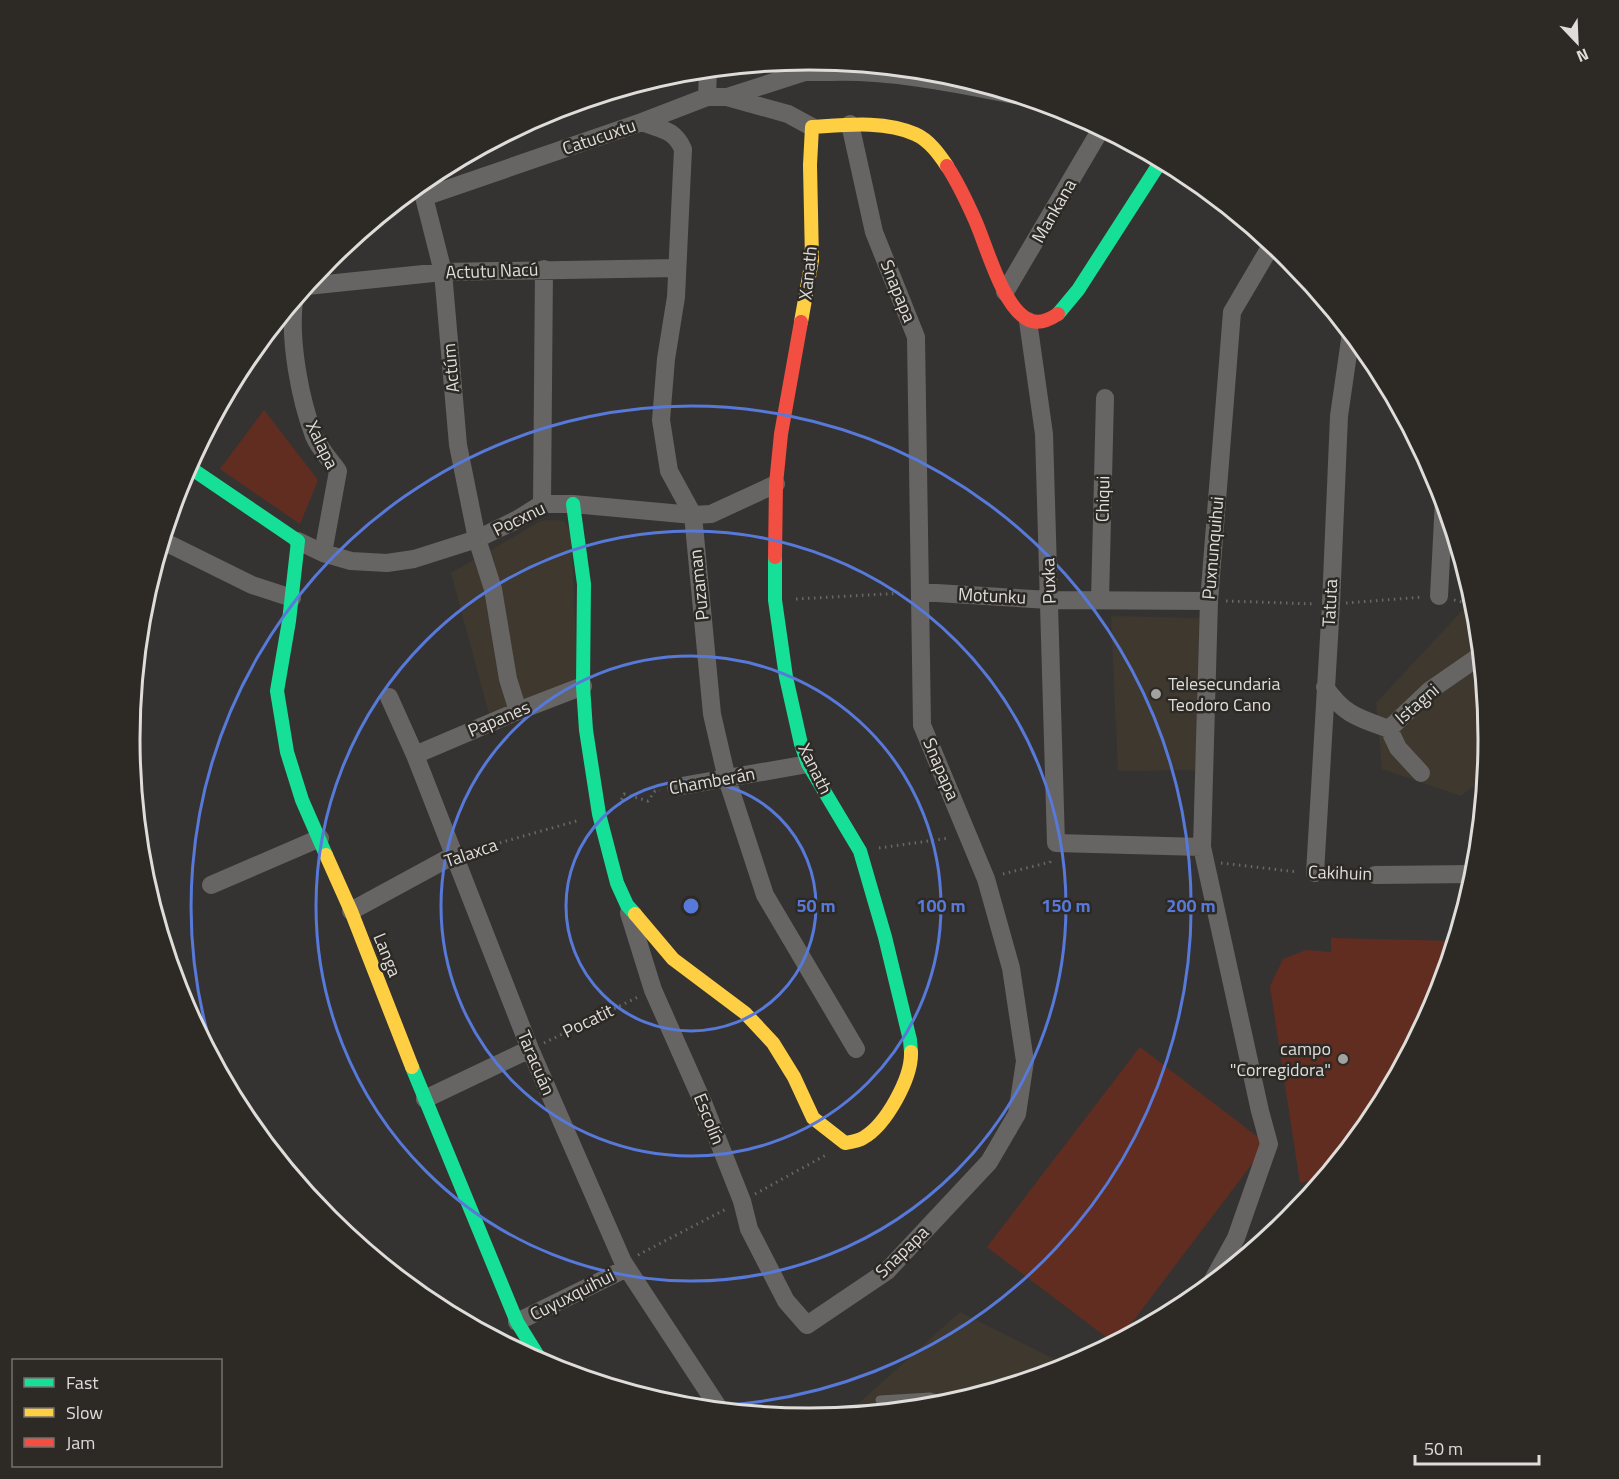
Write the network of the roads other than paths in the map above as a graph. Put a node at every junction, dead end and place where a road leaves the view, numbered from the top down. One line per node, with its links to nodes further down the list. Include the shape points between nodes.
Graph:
1 (832, 71): 3 (street)
2 (842, 71): 3 (street)
3 (829, 72): 6 (street, via 805,72)
4 (708, 78): 5 (street)
5 (707, 97): 6 (street, Catucuxtu); 7 (street, Catucuxtu)
6 (726, 97): 9 (street, Catucuxtu, via 788,114)
7 (642, 122): 12 (street, Catucuxtu); 14 (street, Puzaman, via 670,131 683,149)
8 (850, 124): 9 (street); 18 (street, via 918,134 936,151 960,186); 33 (street, Snapapa, via 874,232 916,337)
9 (812, 126): 24 (street, Xanath, via 812,260)
10 (1097, 135): 18 (street, Mankana)
11 (1157, 168): 20 (street, via 1062,311 1044,321)
12 (424, 196): 16 (street, Actúm)
13 (1267, 252): 38 (street, Puxnunquihui, via 1232,312)
14 (677, 268): 15 (street, Actutu Nacú); 27 (street, Puzaman, via 661,420 669,471)
15 (544, 269): 16 (street, Actutu Nacú); 25 (street)
16 (442, 272): 17 (street, Actutu Nacú); 29 (street, Actúm, via 458,445)
17 (319, 285)
18 (1005, 292): 20 (street)
19 (292, 317): 32 (street, Xalapa, via 302,396 315,438 338,471)
20 (1028, 321): 36 (street, Puxka, via 1044,434)
21 (1349, 345): 41 (street, Tatuta, via 1339,416)
22 (1105, 398): 37 (street, Chiqui)
23 (196, 472): 30 (street)
24 (776, 484): 27 (street, Pocxnu, via 711,514); 46 (street, Xanath, via 775,600 786,677)
25 (542, 504): 26 (street, Pocxnu); 29 (street, Pocxnu)
26 (573, 504): 27 (street, Pocxnu); 40 (street, Xanath, via 584,584)
27 (693, 515): 48 (street, Puzaman, via 712,714)
28 (1443, 523): 34 (street)
29 (477, 539): 32 (street, Pocxnu, via 414,559 387,563 351,561); 43 (street, via 493,589 508,679)
30 (298, 541): 32 (street, Pocxnu); 35 (street, Langa)
31 (170, 544): 35 (street, via 252,585)
32 (323, 554)
33 (921, 592): 36 (street, Motunku); 65 (street, Snapapa, via 922,725 986,879 1011,968 1025,1061 1017,1114 989,1162 887,1271)
34 (1439, 596)
35 (292, 598): 50 (street, Langa, via 277,691 287,752 302,800)
36 (1049, 600): 37 (street, Motunku); 51 (street, Puxka, via 1056,843)
37 (1100, 600): 38 (street, Motunku)
38 (1209, 601): 51 (street, Puxnunquihui)
39 (1474, 660): 44 (street, Istagni, via 1429,691)
40 (583, 686): 43 (street, Papanes); 57 (street, Xanath, via 599,814 617,883)
41 (1325, 687): 44 (street, Istagni, via 1348,713); 53 (street, Tatuta)
42 (389, 697): 45 (street, Taracuán)
43 (518, 711): 45 (street, Papanes)
44 (1389, 729): 47 (street, via 1398,748)
45 (415, 755): 52 (street, Taracuán)
46 (808, 764): 48 (street, Chamberán); 57 (street, Xanath, via 860,851 910,1040 911,1063 902,1090 876,1128 862,1139 845,1143 813,1118 773,1043 745,1013 673,959)
47 (1421, 772)
48 (727, 779): 49 (street, Chamberán); 59 (street, Puzaman, via 765,895)
49 (676, 787)
50 (320, 838): 56 (street); 58 (street, Langa)
51 (1203, 854): 63 (street, Puxnunquihui, via 1269,1144 1236,1238)
52 (454, 855): 58 (street, Talaxca); 60 (street, Taracuán)
53 (1315, 873)
54 (1465, 874): 55 (street, Cakihuin)
55 (1375, 875)
56 (211, 885)
57 (627, 905): 65 (street, Escolín, via 653,990 704,1105 749,1229 786,1301)
58 (351, 911): 61 (street, Langa)
59 (856, 1049)
60 (530, 1050): 61 (street); 62 (street, Taracuán)
61 (425, 1099): 64 (street, Langa)
62 (627, 1268): 64 (street, Cuyuxquihui); 69 (street, Taracuán)
63 (1220, 1268)
64 (517, 1322): 66 (street, Langa)
65 (807, 1325)
66 (534, 1349)
67 (927, 1398): 68 (lane)
68 (880, 1400)
69 (715, 1402)

